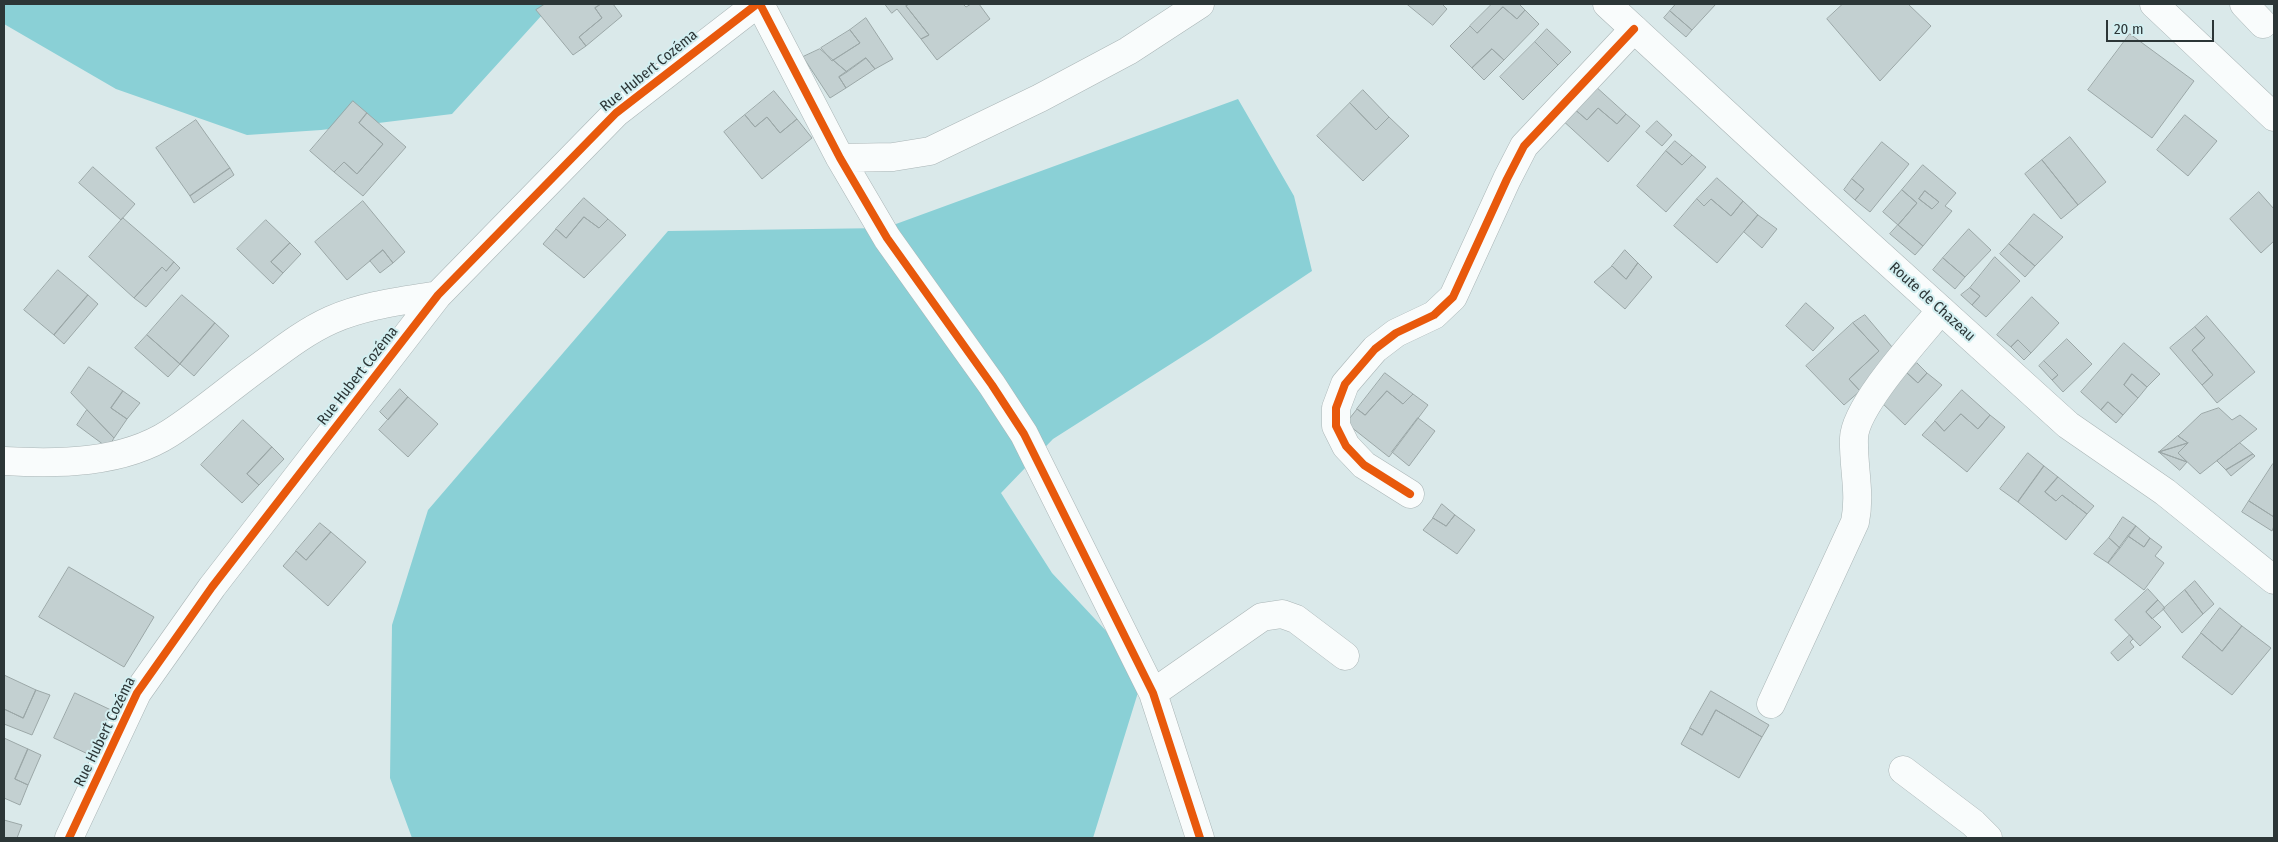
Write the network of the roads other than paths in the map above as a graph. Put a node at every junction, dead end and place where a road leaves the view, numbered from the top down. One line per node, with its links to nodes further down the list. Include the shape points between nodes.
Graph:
1 (758, 4): 9 (street); 10 (street, Rue Hubert Cozéma, via 616,113)
2 (1200, 4): 9 (street, via 1128,51 930,151 893,157)
3 (1606, 4): 7 (street, Route de Chazeau)
4 (2154, 4): 8 (street)
5 (2244, 4): 6 (street)
6 (2264, 24)
7 (1634, 29): 11 (street, Route de Chazeau); 13 (street, via 1524,146 1453,296 1434,315 1396,333 1375,349 1345,384 1336,408 1336,426 1346,446 1364,465)
8 (2274, 117)
9 (840, 158): 16 (street, via 887,238 1024,434)
10 (438, 295): 12 (street, via 367,307 331,320 293,342 169,434 141,448 118,455 52,463); 19 (street, Rue Hubert Cozéma, via 212,587 137,693)
11 (1941, 310): 14 (street, Route de Chazeau, via 2068,425 2165,492); 17 (street, via 1868,402 1856,423 1858,506 1855,522)
12 (4, 461)
13 (1410, 494)
14 (2274, 580)
15 (1346, 656): 16 (street, via 1296,619 1282,614 1262,617)
16 (1153, 693): 20 (street)
17 (1770, 704)
18 (1903, 770): 21 (street)
19 (69, 838)
20 (1200, 838)
21 (1988, 838)

